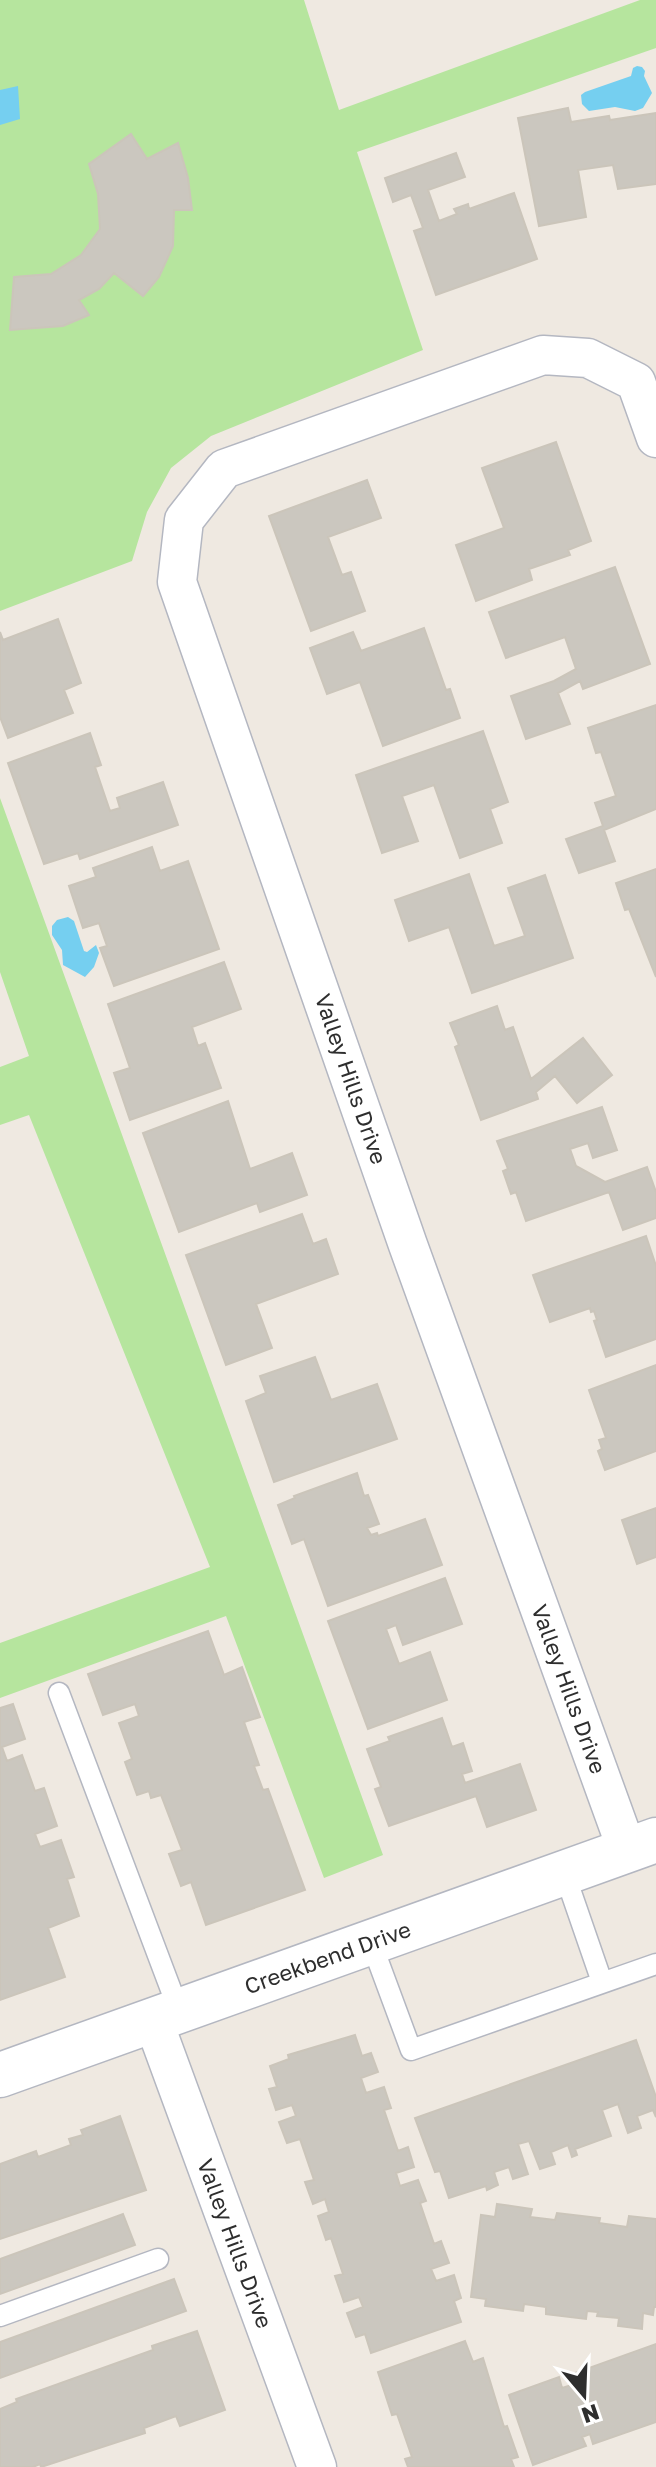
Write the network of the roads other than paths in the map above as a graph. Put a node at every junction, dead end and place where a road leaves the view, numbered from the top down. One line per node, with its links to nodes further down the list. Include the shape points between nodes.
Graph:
1 (656, 438): 3 (street, Valley Hills Drive, via 636,382 588,358 543,355 224,469 184,520 177,582 408,1245)
2 (59, 1693): 8 (lane)
3 (642, 1845): 4 (street, Creekbend Drive)
4 (564, 1872): 5 (street, Creekbend Drive); 7 (lane)
5 (371, 1942): 7 (lane, via 411,2050); 8 (street, Creekbend Drive)
6 (656, 1964): 7 (lane)
7 (602, 1982)
8 (166, 2015): 9 (street, Creekbend Drive); 12 (street, Valley Hills Drive)
9 (0, 2075)
10 (158, 2259): 11 (lane)
11 (0, 2316)
12 (317, 2467)

